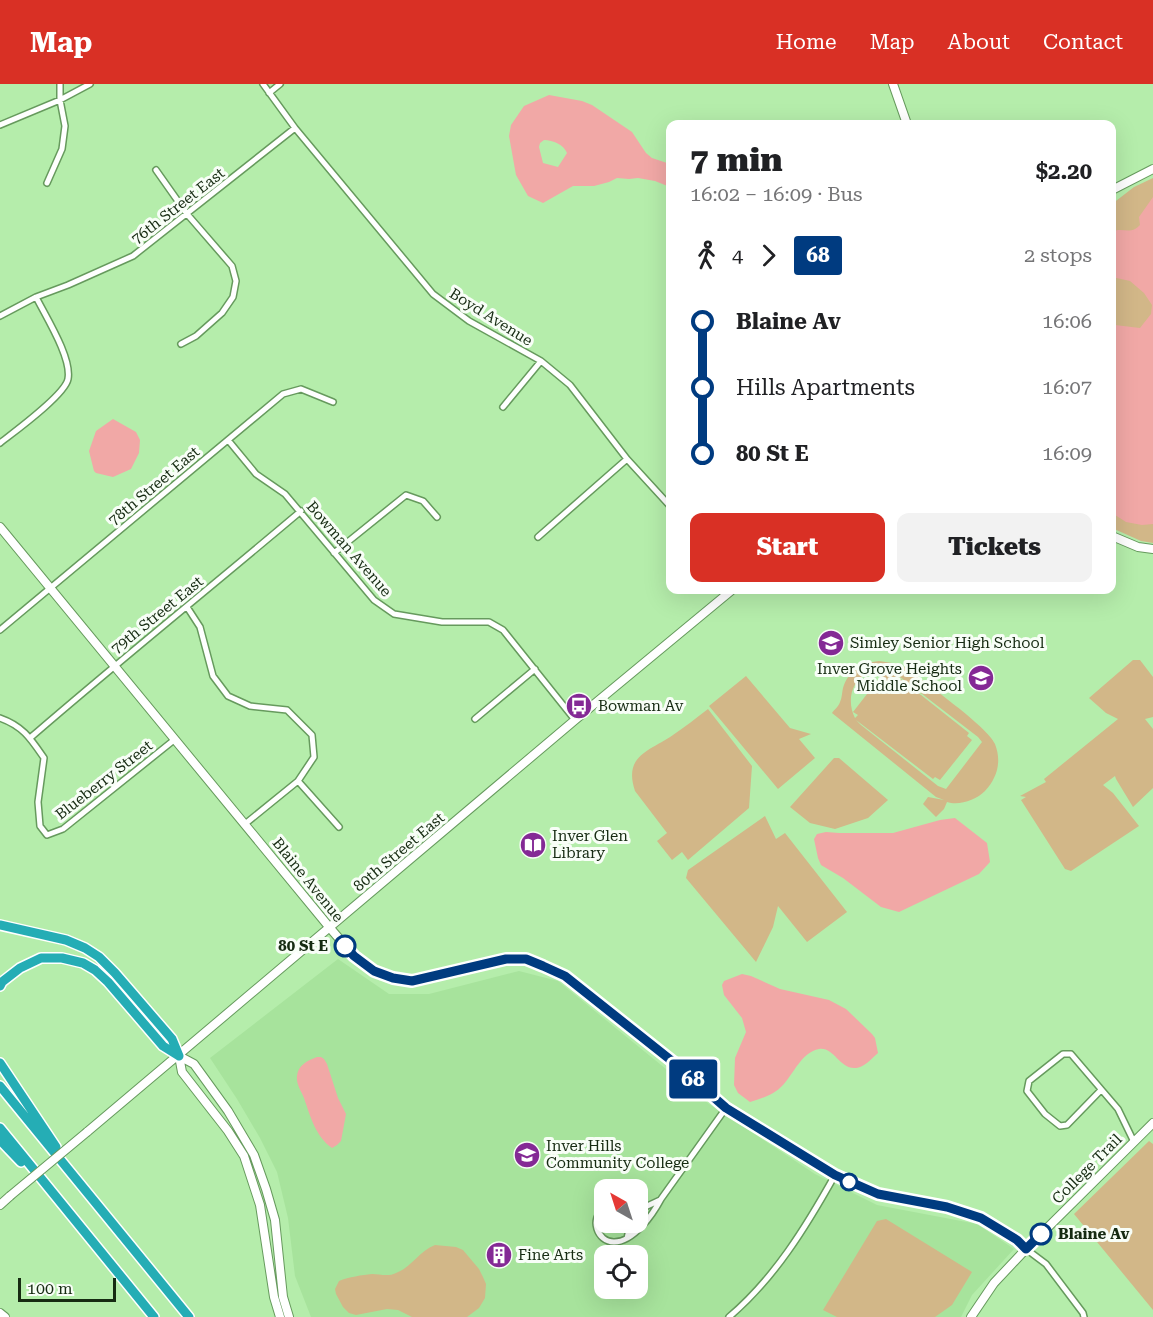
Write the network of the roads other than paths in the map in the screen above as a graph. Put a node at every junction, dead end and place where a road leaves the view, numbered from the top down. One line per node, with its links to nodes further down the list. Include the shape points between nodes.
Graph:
1 (60, 84): 7 (street)
2 (90, 84): 7 (street)
3 (263, 84): 6 (street, Boyd Avenue)
4 (280, 84): 6 (street)
5 (893, 84): 8 (street)
6 (269, 93): 10 (street, Boyd Avenue)
7 (60, 100): 9 (street); 13 (street, via 66,126 62,149)
8 (906, 120)
9 (0, 125)
10 (296, 128): 15 (street, 76th Street East); 19 (street, Boyd Avenue, via 433,294 469,321)
11 (1153, 169): 14 (street)
12 (156, 170): 15 (street)
13 (47, 183)
14 (1116, 187)
15 (187, 214): 16 (street, 76th Street East, via 133,256); 18 (street, via 232,266 236,281 233,297 222,313)
16 (36, 297): 17 (street, 76th Street East); 23 (street, via 68,364 68,381 58,396)
17 (0, 316)
18 (181, 344)
19 (541, 361): 21 (street); 24 (street, Boyd Avenue, via 570,385)
20 (333, 402): 22 (street, 78th Street East, via 300,389 283,394)
21 (503, 407)
22 (228, 440): 26 (street, Bowman Avenue, via 255,474 285,494); 33 (street, 78th Street East)
23 (0, 443)
24 (627, 459): 25 (street, Boyd Avenue); 29 (street)
25 (666, 497)
26 (301, 511): 32 (street, Bowman Avenue); 35 (street, 79th Street East)
27 (437, 517): 32 (street, via 423,501 406,495)
28 (0, 527): 33 (street, Blaine Avenue)
29 (538, 537)
30 (1116, 538): 31 (street)
31 (1153, 549)
32 (334, 552): 38 (street, Bowman Avenue, via 374,600 394,614 442,622 489,621 503,630)
33 (50, 588): 36 (street, 78th Street East); 37 (street, Blaine Avenue)
34 (727, 594): 41 (street, 80th Street East)
35 (187, 607): 37 (street, 79th Street East); 44 (street, via 200,627 213,676 228,696 250,706 287,710 312,735 314,757)
36 (0, 630)
37 (114, 666): 42 (street, 79th Street East); 43 (street, Blaine Avenue)
38 (535, 669): 40 (street); 41 (street, Bowman Avenue)
39 (0, 718): 42 (street)
40 (475, 719)
41 (575, 720): 48 (street, 80th Street East)
42 (30, 738): 43 (street, Blueberry Street, via 44,758 38,802 40,826 47,835 63,829)
43 (174, 740): 45 (street, Blaine Avenue)
44 (298, 781): 45 (street); 46 (street)
45 (245, 824): 48 (street, Blaine Avenue)
46 (339, 827)
47 (0, 925): 50 (highway, via 66,940 99,957 172,1039)
48 (330, 928): 50 (street, 80th Street East); 54 (street, Blaine Avenue, via 354,956 374,971 393,978 412,981 506,959 526,959 543,966 565,976)
49 (0, 986): 50 (highway, via 20,968 41,958 83,963 108,982 163,1046)
50 (179, 1056): 62 (street, 80th Street East, bridge); 73 (street, via 182,1072 244,1156 260,1205); 74 (street, via 194,1064 254,1155 274,1220)
51 (0, 1063): 60 (highway)
52 (0, 1086): 60 (highway)
53 (1101, 1090): 53 (street, via 1071,1054 1063,1054 1029,1081 1026,1091 1060,1126 1068,1125); 58 (street, via 1118,1109)
54 (726, 1108): 59 (street, Blaine Avenue); 61 (street)
55 (1153, 1122): 58 (street, College Trail)
56 (0, 1128): 64 (highway)
57 (0, 1140): 64 (highway)
58 (1134, 1142): 68 (street, College Trail)
59 (835, 1175): 68 (street, Blaine Avenue, via 878,1194 981,1218); 75 (street, via 812,1216 772,1272)
60 (87, 1194): 72 (highway)
61 (661, 1199): 63 (street); 67 (street, via 643,1227)
62 (0, 1205)
63 (648, 1206)
64 (67, 1211): 71 (highway)
65 (598, 1233): 67 (street, via 603,1240 616,1242)
66 (628, 1233): 67 (street)
67 (627, 1238)
68 (1026, 1249): 76 (street, College Trail, via 994,1283); 77 (street, via 1046,1264)
69 (0, 1313): 70 (street)
70 (5, 1317)
71 (154, 1317)
72 (189, 1317)
73 (280, 1317)
74 (288, 1317)
75 (729, 1317)
76 (971, 1317)
77 (1084, 1317)

